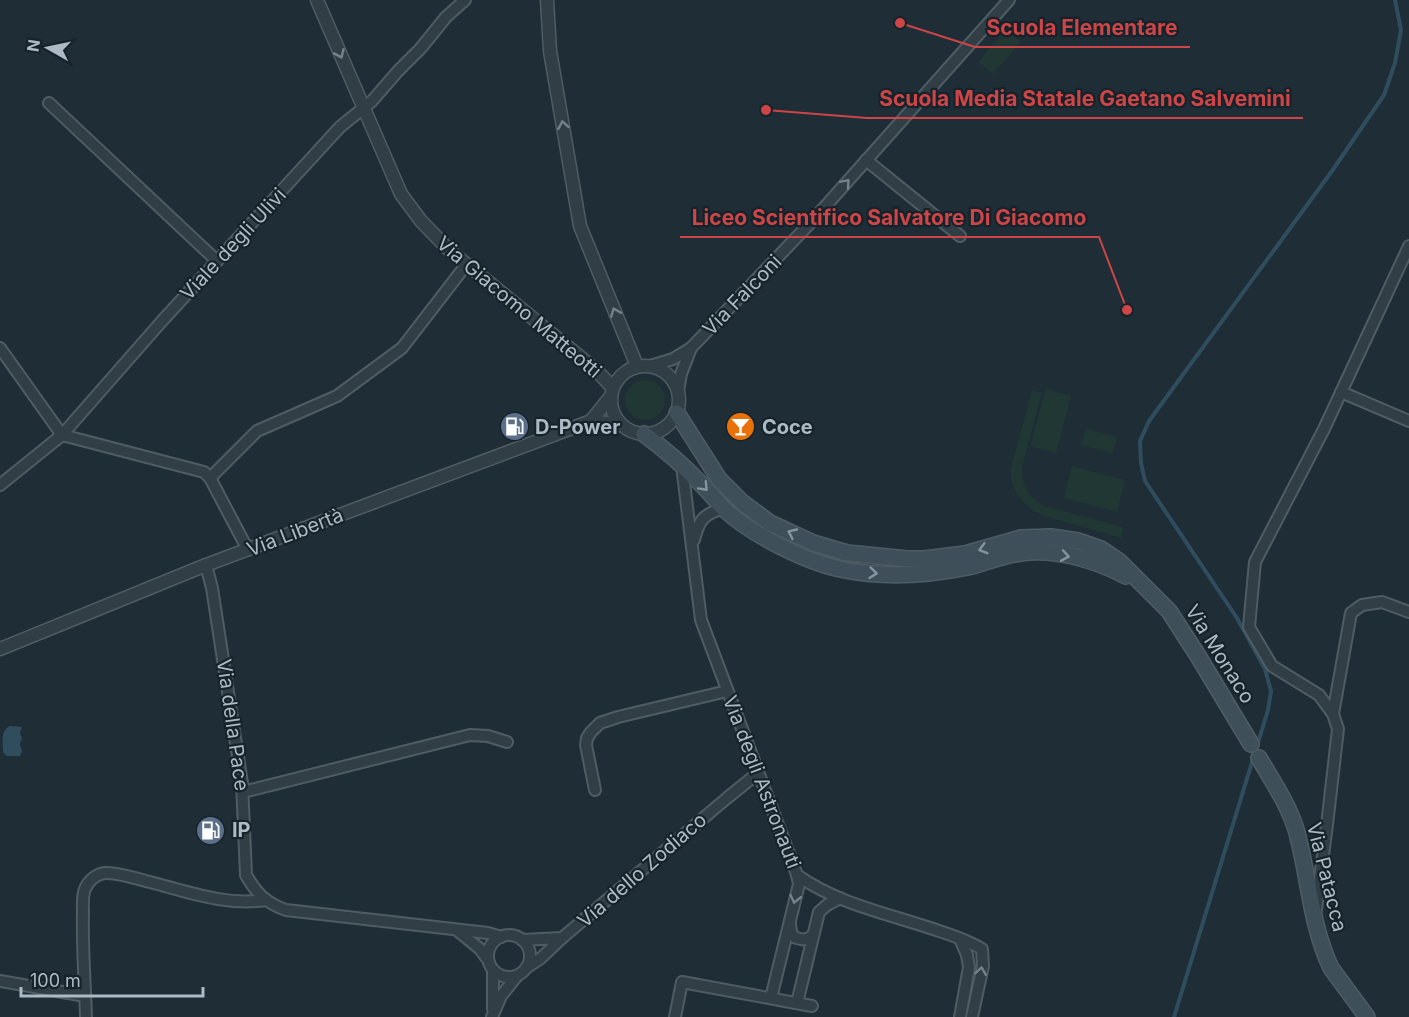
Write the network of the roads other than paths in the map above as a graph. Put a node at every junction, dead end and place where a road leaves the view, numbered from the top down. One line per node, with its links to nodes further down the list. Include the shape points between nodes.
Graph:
1 (317, 0): 6 (street, Via Giacomo Matteotti, one-way to 6)
2 (465, 0): 6 (street, Viale degli Ulivi)
3 (547, 0): 14 (street, one-way to 3, via 580,226 550,51)
4 (1008, 0): 7 (street, Via Falconi)
5 (49, 103): 10 (street)
6 (364, 108): 10 (street, Viale degli Ulivi, via 340,127); 11 (street, Via Giacomo Matteotti, via 400,194 421,221)
7 (866, 160): 8 (street); 13 (street, Via Falconi, one-way to 7)
8 (960, 236)
9 (1409, 246): 18 (street)
10 (217, 261): 24 (street, Viale degli Ulivi)
11 (466, 265): 17 (street, Via Giacomo Matteotti, via 595,369); 26 (street, via 402,348 337,396 257,431)
12 (0, 348): 24 (street)
13 (691, 348): 15 (street, Via Falconi); 16 (street, Via Falconi)
14 (637, 366): 15 (street); 17 (street, via 619,378)
15 (650, 366): 16 (street, via 668,374)
16 (678, 391): 19 (street)
17 (612, 392): 20 (street); 22 (street, via 611,405)
18 (1341, 392): 21 (street); 36 (street, via 1255,562 1249,627 1272,666 1318,695)
19 (677, 413): 23 (street, via 663,429); 32 (main road, one-way to 19, via 1101,549 1051,537 1021,538 965,554 924,559 847,553 813,543 770,523 742,503 719,479)
20 (591, 421): 22 (street, Via Libertà); 30 (street, Via Libertà)
21 (1409, 421)
22 (621, 425): 23 (street)
23 (644, 434): 25 (main road)
24 (62, 435): 26 (street, via 204,472); 27 (street, Viale degli Ulivi)
25 (682, 465): 28 (main road, one-way to 28); 29 (street, Via degli Astronauti)
26 (210, 478): 30 (street)
27 (0, 485)
28 (724, 508): 29 (street, Via degli Astronauti, via 703,518); 32 (main road, one-way to 32, via 780,545 845,570 915,574 966,567 1020,553 1049,553 1103,564)
29 (692, 546): 35 (street, Via degli Astronauti, via 701,620)
30 (248, 550): 31 (street, Via Libertà)
31 (206, 565): 34 (street, Via Libertà); 42 (street, Via della Pace)
32 (1149, 590): 38 (main road, Via Monaco, via 1169,611)
33 (1409, 612): 36 (street, via 1382,602 1362,604 1351,613)
34 (0, 648)
35 (727, 691): 40 (street, Via degli Astronauti); 41 (street, via 600,723 587,738 586,746)
36 (1333, 714): 46 (street, via 1338,729)
37 (507, 742): 42 (street, via 470,735)
38 (1251, 744): 39 (street, Via Patacca)
39 (1259, 758): 46 (main road, Via Patacca, via 1296,831)
40 (758, 773): 43 (street, Via degli Astronauti); 51 (street, Via dello Zodiaco)
41 (595, 790)
42 (243, 792): 45 (street, Via della Pace, via 246,875)
43 (797, 875): 44 (street, Via degli Astronauti); 47 (street, one-way to 47, via 799,884)
44 (840, 898): 49 (street, via 819,912); 52 (street, Via degli Astronauti)
45 (266, 900): 48 (street, via 286,909); 58 (street, via 216,900 111,873 99,874 89,882 83,896)
46 (1314, 919): 67 (main road, Via Patacca, via 1331,968)
47 (790, 923): 49 (street, via 794,937 804,940); 59 (street)
48 (458, 930): 50 (street); 54 (street)
49 (813, 935): 60 (street)
50 (501, 937): 53 (street); 54 (street, via 492,944 488,955)
51 (562, 938): 53 (street); 55 (street, Via dello Zodiaco)
52 (960, 939): 65 (street, via 969,968); 66 (street, Via degli Astronauti, one-way to 52, via 982,949)
53 (522, 940): 55 (street, via 530,956)
54 (491, 965): 56 (street, via 504,977); 62 (street)
55 (526, 968): 56 (street)
56 (517, 976): 62 (street, via 501,996)
57 (0, 981): 58 (street)
58 (85, 996): 63 (street)
59 (771, 998): 60 (street); 64 (street, via 682,982)
60 (797, 1003): 61 (street)
61 (812, 1006)
62 (493, 1015)
63 (86, 1017)
64 (675, 1017)
65 (960, 1017)
66 (972, 1017)
67 (1367, 1017)

